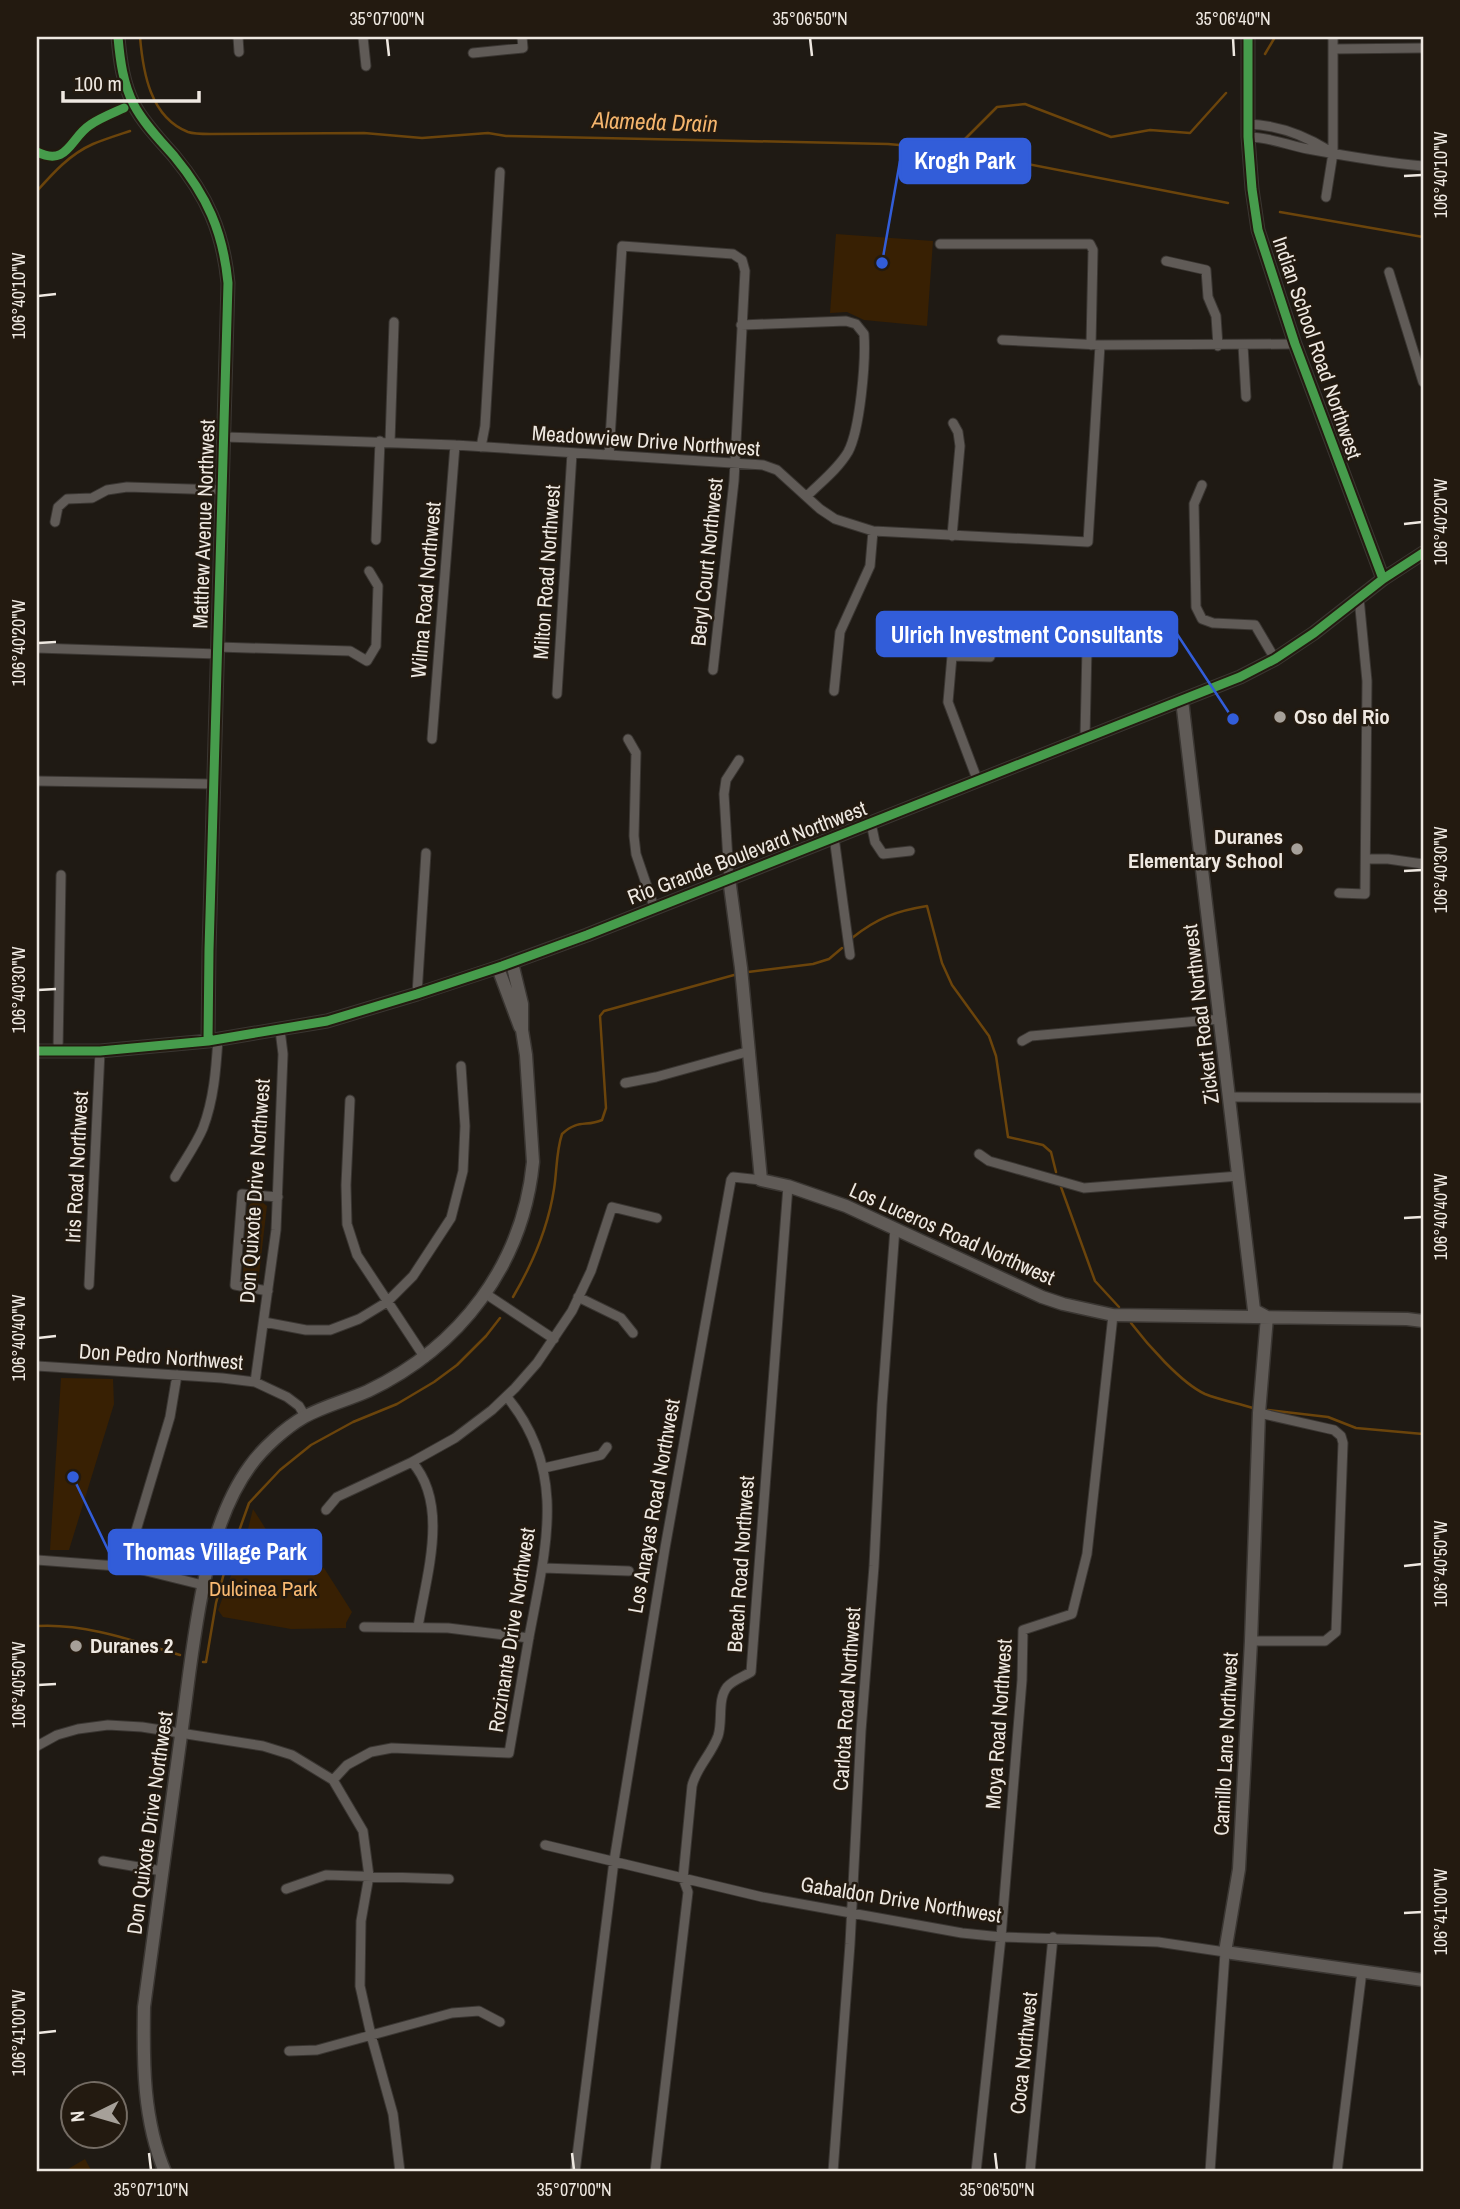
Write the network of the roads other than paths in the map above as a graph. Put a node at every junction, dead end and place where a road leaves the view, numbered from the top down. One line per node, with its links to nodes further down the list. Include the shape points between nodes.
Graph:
1 (118, 37): 30 (street, Matthew Avenue Northwest, via 124,77 134,103 200,191 222,242 228,283)
2 (238, 37): 9 (street)
3 (363, 37): 11 (street)
4 (522, 37): 10 (street, via 523,48)
5 (1248, 37): 12 (street, Indian School Road Northwest)
6 (1334, 37): 8 (street)
7 (1423, 48): 8 (street)
8 (1334, 49): 13 (street)
9 (239, 52)
10 (473, 53)
11 (366, 66)
12 (1248, 131): 13 (street); 23 (street, Indian School Road Northwest, via 1258,230)
13 (1332, 153): 14 (street); 16 (street)
14 (1423, 166)
15 (500, 172): 33 (street)
16 (1326, 197)
17 (940, 244): 24 (street, via 1090,244)
18 (1166, 261): 26 (street, via 1206,270)
19 (1389, 272): 27 (street)
20 (394, 322): 31 (street)
21 (741, 325): 35 (street, Beryl Court Northwest, via 745,271 742,260 733,254 622,246); 36 (street, Beryl Court Northwest); 39 (street, via 846,321 864,334 853,439 840,463)
22 (1002, 340): 24 (street)
23 (1295, 344): 25 (street); 46 (street, Indian School Road Northwest)
24 (1096, 345): 26 (street); 42 (street, Meadowview Drive Northwest, via 1088,542)
25 (1243, 345): 26 (street); 28 (street)
26 (1218, 346)
27 (1423, 382)
28 (1246, 397)
29 (953, 423): 42 (street, via 960,446)
30 (224, 437): 31 (street, Meadowview Drive Northwest); 38 (street, Matthew Avenue Northwest)
31 (385, 442): 32 (street, Meadowview Drive Northwest); 43 (street)
32 (455, 445): 33 (street, Meadowview Drive Northwest); 58 (street, Wilma Road Northwest)
33 (481, 447): 34 (street, Meadowview Drive Northwest)
34 (572, 453): 35 (street, Meadowview Drive Northwest); 55 (street, Milton Road Northwest)
35 (609, 455): 36 (street, Meadowview Drive Northwest)
36 (735, 462): 39 (street, Meadowview Drive Northwest, via 777,470); 53 (street, Beryl Court Northwest)
37 (1202, 485): 52 (street, via 1194,504 1196,607 1202,619 1213,624 1255,625)
38 (222, 490): 40 (street, via 107,490 92,498 66,499 58,507); 50 (street, Matthew Avenue Northwest)
39 (807, 495): 41 (street, Meadowview Drive Northwest, via 835,519)
40 (55, 522)
41 (873, 531): 42 (street, Meadowview Drive Northwest); 54 (street, via 870,566 840,632)
42 (952, 536)
43 (376, 540)
44 (1423, 553): 46 (street, Rio Grande Boulevard Northwest)
45 (369, 571): 50 (street, via 378,586 376,646 367,661 350,651)
46 (1383, 579): 47 (street, Rio Grande Boulevard Northwest)
47 (1359, 598): 52 (street, Rio Grande Boulevard Northwest); 68 (street, via 1367,681)
48 (1087, 647): 57 (street)
49 (37, 648): 50 (street)
50 (218, 650): 63 (street, Matthew Avenue Northwest)
51 (990, 657): 61 (street, via 952,656 948,687 952,717)
52 (1275, 659): 56 (street, Rio Grande Boulevard Northwest)
53 (713, 670)
54 (834, 691)
55 (557, 694)
56 (1182, 700): 57 (street, Rio Grande Boulevard Northwest); 78 (street, Zickert Road Northwest)
57 (1085, 737): 61 (street, Rio Grande Boulevard Northwest)
58 (432, 739)
59 (628, 739): 73 (street, via 636,753 636,854)
60 (739, 760): 71 (street, via 726,780 724,794)
61 (977, 779): 64 (street, Rio Grande Boulevard Northwest)
62 (37, 780): 63 (street)
63 (213, 784): 81 (street, Matthew Avenue Northwest)
64 (871, 823): 65 (street, Rio Grande Boulevard Northwest); 66 (street, via 883,854)
65 (834, 837): 71 (street, Rio Grande Boulevard Northwest); 74 (street)
66 (911, 851)
67 (426, 853): 77 (street)
68 (1366, 859): 69 (street); 72 (street, via 1365,894)
69 (1423, 864)
70 (61, 876): 84 (street)
71 (729, 878): 73 (street, Rio Grande Boulevard Northwest); 86 (street)
72 (1339, 893)
73 (654, 907): 75 (street, Rio Grande Boulevard Northwest)
74 (850, 955)
75 (512, 963): 76 (street, Rio Grande Boulevard Northwest); 80 (street, via 522,1004)
76 (498, 968): 77 (street, Rio Grande Boulevard Northwest); 80 (street)
77 (417, 994): 79 (street, Rio Grande Boulevard Northwest)
78 (1221, 1019): 82 (street, via 1031,1036); 89 (street, Zickert Road Northwest)
79 (280, 1030): 81 (street, Rio Grande Boulevard Northwest); 97 (street, Don Quixote Drive Northwest)
80 (522, 1031): 102 (street, Don Quixote Drive Northwest, via 532,1118 532,1177 510,1251)
81 (213, 1040): 85 (street, Rio Grande Boulevard Northwest); 94 (street, Matthew Avenue Northwest, via 216,1075 209,1107 202,1130)
82 (1022, 1041)
83 (37, 1051): 84 (street, Rio Grande Boulevard Northwest)
84 (58, 1051): 85 (street, Rio Grande Boulevard Northwest)
85 (100, 1051): 100 (street, Iris Road Northwest)
86 (750, 1051): 88 (street); 95 (street)
87 (461, 1066): 104 (street, via 463,1171 451,1218 413,1276)
88 (625, 1083)
89 (1230, 1097): 90 (street); 93 (street, Zickert Road Northwest)
90 (1423, 1098)
91 (350, 1100): 104 (street, via 347,1224 356,1255)
92 (979, 1154): 93 (street, via 989,1161 1084,1188)
93 (1239, 1176): 106 (street, Zickert Road Northwest, via 1254,1310)
94 (175, 1177)
95 (761, 1180): 96 (street, Los Luceros Road Northwest); 137 (street, Los Anayas Road Northwest, via 738,1176 731,1180)
96 (788, 1186): 99 (street, Los Luceros Road Northwest); 140 (street, Beach Road Northwest, via 751,1672 725,1689 719,1734 695,1775)
97 (278, 1197): 101 (street, Don Quixote Drive Northwest); 101 (street, via 242,1194 235,1286)
98 (657, 1218): 103 (street, via 612,1207)
99 (895, 1228): 105 (street, Los Luceros Road Northwest, via 1042,1297); 143 (street, Carlota Road Northwest)
100 (89, 1284)
101 (268, 1291): 108 (street, Don Quixote Drive Northwest)
102 (486, 1294): 110 (street); 112 (street, Don Quixote Drive Northwest)
103 (578, 1297): 109 (street, via 621,1318); 110 (street)
104 (387, 1302): 108 (street, via 330,1330); 112 (street)
105 (1112, 1315): 106 (street, Los Luceros Road Northwest); 144 (street, Moya Road Northwest, via 1081,1583 1072,1614 1023,1630)
106 (1267, 1317): 107 (street, Los Luceros Road Northwest); 117 (street, Camillo Lane Northwest)
107 (1423, 1321)
108 (264, 1322): 111 (street, Don Quixote Drive Northwest)
109 (633, 1333)
110 (554, 1339): 116 (street)
111 (259, 1354): 115 (street, Don Pedro Northwest)
112 (425, 1358): 118 (street, Don Quixote Drive Northwest, via 381,1384)
113 (37, 1366): 114 (street, Don Pedro Northwest)
114 (177, 1375): 115 (street, Don Pedro Northwest); 124 (street)
115 (255, 1382): 118 (street, via 287,1396)
116 (507, 1396): 120 (street, via 455,1438); 121 (street, Rozinante Drive Northwest, via 528,1428)
117 (1259, 1413): 131 (street, Camillo Lane Northwest); 131 (street, via 1334,1430 1341,1436 1341,1500 1336,1632 1325,1641)
118 (305, 1416): 127 (street, Don Quixote Drive Northwest, via 274,1440 239,1483)
119 (607, 1447): 121 (street, via 601,1455)
120 (412, 1462): 122 (street, via 337,1497); 129 (street, via 424,1479 432,1504 434,1533)
121 (544, 1468): 125 (street, Rozinante Drive Northwest, via 549,1507)
122 (326, 1510)
123 (37, 1560): 124 (street)
124 (130, 1567): 127 (street)
125 (542, 1568): 126 (street); 130 (street, Rozinante Drive Northwest)
126 (629, 1571)
127 (203, 1585): 132 (street, Don Quixote Drive Northwest)
128 (363, 1627): 129 (street)
129 (418, 1627): 130 (street)
130 (529, 1638): 134 (street, Rozinante Drive Northwest, via 509,1753 392,1748 371,1752 347,1765)
131 (1251, 1642): 146 (street, Camillo Lane Northwest, via 1239,1869)
132 (182, 1732): 133 (street, via 108,1725 57,1735); 134 (street, via 292,1755); 138 (street, Don Quixote Drive Northwest)
133 (37, 1746)
134 (333, 1780): 139 (street, via 363,1831)
135 (545, 1845): 137 (street, Gabaldon Drive Northwest)
136 (103, 1861): 138 (street)
137 (614, 1861): 140 (street, Gabaldon Drive Northwest); 154 (street, Los Anayas Road Northwest)
138 (162, 1871): 152 (street, Don Quixote Drive Northwest, via 144,2007 143,2064 150,2124)
139 (369, 1876): 141 (street); 142 (street, via 326,1875); 150 (street, via 361,1921 360,1986)
140 (683, 1878): 143 (street, Gabaldon Drive Northwest); 155 (street, Beach Road Northwest, via 688,1892)
141 (449, 1879)
142 (286, 1889)
143 (851, 1913): 144 (street, Gabaldon Drive Northwest); 156 (street, Carlota Road Northwest)
144 (1001, 1937): 145 (street, Gabaldon Drive Northwest); 157 (street, Moya Road Northwest)
145 (1053, 1937): 146 (street, Gabaldon Drive Northwest, via 1158,1942); 158 (street, Coca Northwest)
146 (1225, 1952): 147 (street, Gabaldon Drive Northwest); 159 (street, Camillo Lane Northwest)
147 (1362, 1970): 148 (street, Gabaldon Drive Northwest); 160 (street)
148 (1423, 1980)
149 (500, 2022): 150 (street, via 480,2011 452,2013)
150 (371, 2035): 151 (street, via 317,2050); 153 (street, via 394,2114)
151 (289, 2051)
152 (165, 2172)
153 (400, 2172)
154 (575, 2172)
155 (655, 2172)
156 (833, 2172)
157 (976, 2172)
158 (1030, 2172)
159 (1210, 2172)
160 (1337, 2172)

